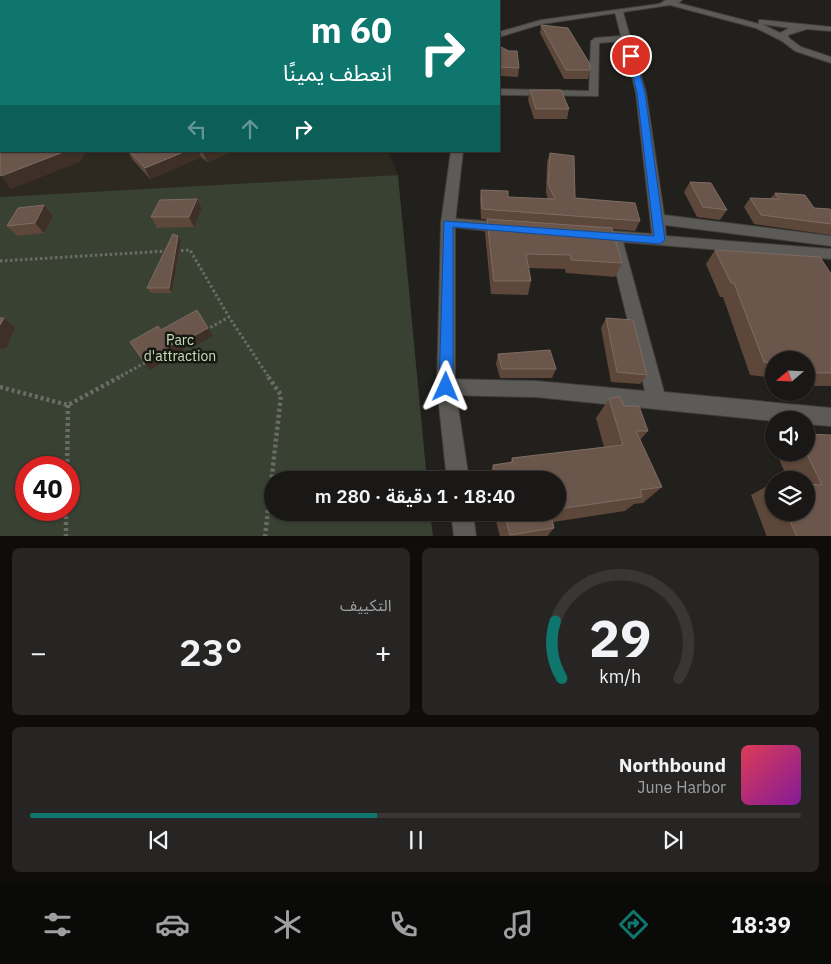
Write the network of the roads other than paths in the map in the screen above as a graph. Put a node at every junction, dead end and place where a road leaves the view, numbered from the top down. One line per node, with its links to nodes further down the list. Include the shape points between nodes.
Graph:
1 (658, 0): 2 (street)
2 (675, 1): 3 (street); 4 (street, via 767,23); 8 (street, via 764,28)
3 (619, 12): 6 (street, via 541,22); 7 (street)
4 (800, 27): 5 (street); 8 (street, via 789,30 784,34)
5 (831, 29)
6 (500, 35)
7 (626, 38): 10 (street, via 595,41 594,94); 12 (street, via 641,93)
8 (785, 39): 9 (street, via 798,49)
9 (831, 60)
10 (500, 92)
11 (457, 152): 13 (street)
12 (657, 219): 15 (street); 16 (street)
13 (448, 224): 14 (street); 18 (street)
14 (516, 228)
15 (660, 240): 17 (street); 19 (street, via 609,235)
16 (831, 241)
17 (831, 254)
18 (446, 387): 19 (street, via 536,389); 21 (street)
19 (657, 400): 20 (street)
20 (831, 417)
21 (457, 471)
22 (463, 521): 23 (street)
23 (465, 536)

